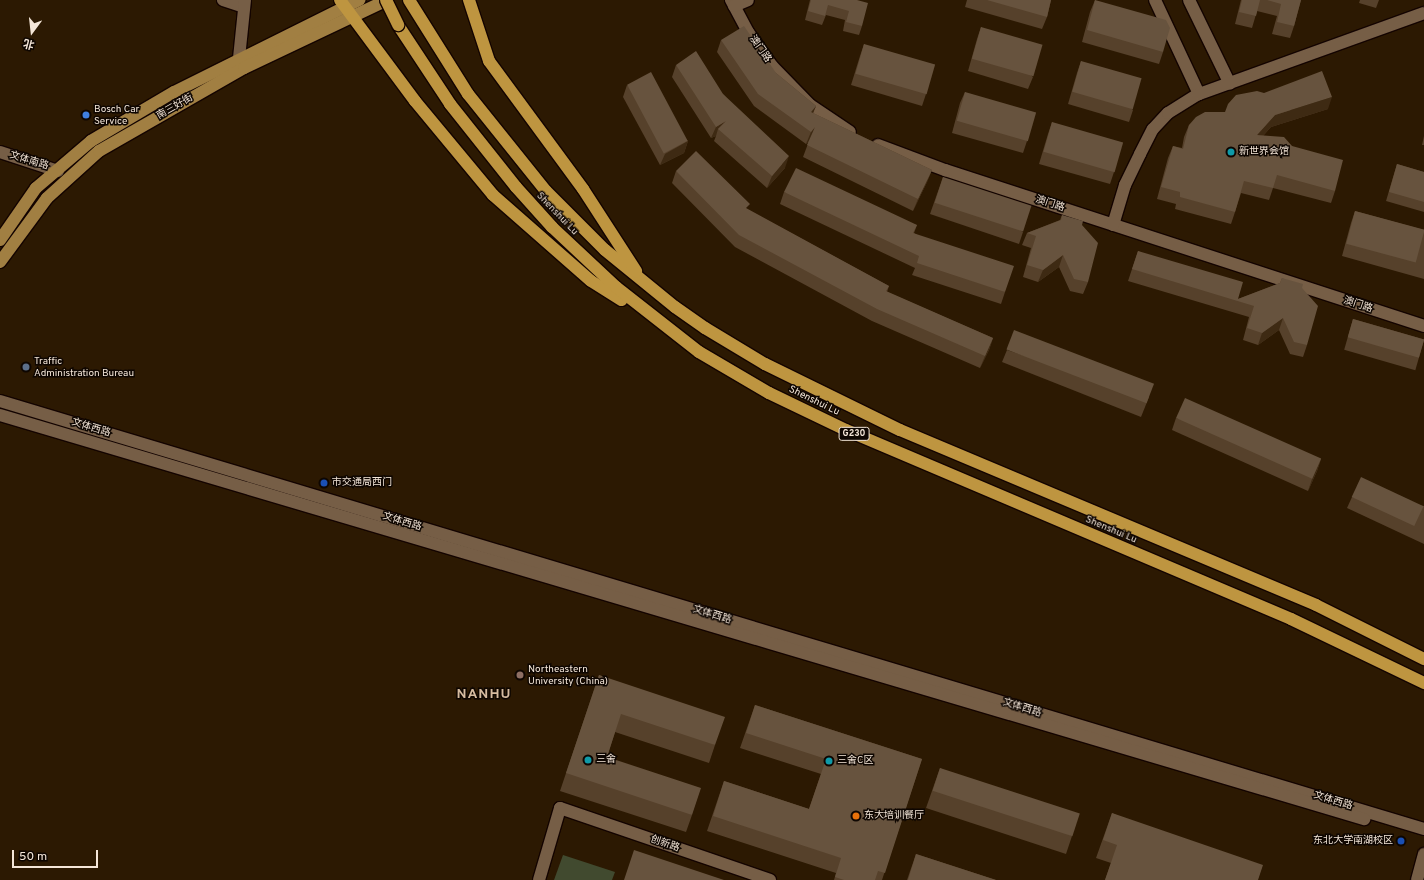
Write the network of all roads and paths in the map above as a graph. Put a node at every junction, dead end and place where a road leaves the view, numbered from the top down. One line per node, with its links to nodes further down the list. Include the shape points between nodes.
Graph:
1 (223, 0): 9 (street)
2 (359, 0): 11 (main road)
3 (386, 0): 11 (main road, 南三好街); 23 (highway, Shenshui Lu / G230, bridge, via 398,25 450,104 516,187 584,258)
4 (409, 0): 21 (highway, Shenshui Lu / G230, via 416,15 468,94 546,191 605,250)
5 (469, 0): 21 (highway, via 489,61 583,188)
6 (748, 0): 10 (street)
7 (1155, 0): 15 (street)
8 (1189, 0): 14 (street)
9 (244, 3): 13 (street)
10 (733, 3): 18 (street, 澳门路, via 772,66 810,105 862,138 945,170)
11 (345, 8): 13 (main road); 20 (main road, 南三好街, via 99,151 47,198); 23 (highway, via 415,102 493,195 591,281)
12 (1424, 13): 14 (street)
13 (239, 58): 17 (main road, via 174,92 91,141)
14 (1230, 84): 15 (street)
15 (1199, 94): 18 (street, via 1168,114 1153,129 1125,185)
16 (0, 152): 17 (street, 文体南路)
17 (58, 171): 19 (main road, via 36,188)
18 (1113, 225): 22 (street, 澳门路)
19 (0, 240)
20 (0, 262)
21 (642, 281): 26 (highway, Shenshui Lu / G230, via 674,307 736,347 847,406 983,467 1316,605)
22 (1424, 326)
23 (666, 327): 27 (highway, Shenshui Lu / G230, via 732,371 818,417 1291,618)
24 (0, 401): 28 (street, 文体西路)
25 (0, 415): 29 (street, 文体西路)
26 (1424, 659)
27 (1424, 683)
28 (1424, 829)
29 (1424, 837)
30 (1424, 854): 33 (street)
31 (538, 880): 32 (street, 创新路, via 560,808)
32 (770, 880)
33 (1417, 880)

